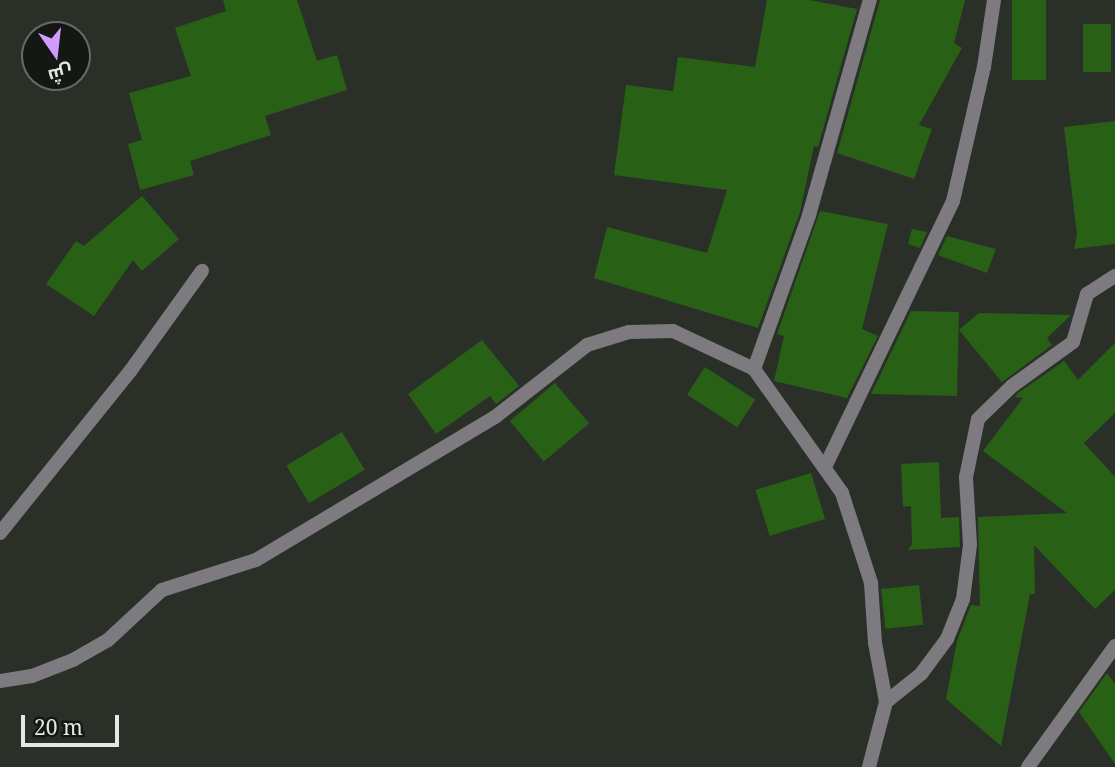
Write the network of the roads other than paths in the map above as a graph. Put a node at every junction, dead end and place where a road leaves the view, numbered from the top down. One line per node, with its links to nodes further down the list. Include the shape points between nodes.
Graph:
1 (870, 0): 5 (street, via 809,215)
2 (994, 0): 6 (street, via 984,67 953,201)
3 (202, 271): 7 (street, via 131,370)
4 (1115, 276): 10 (street, via 1087,294 1073,342 1012,386 978,419 966,477 970,545 963,599 947,639 921,674)
5 (754, 369): 6 (street); 9 (street, via 673,331 629,332 587,345 495,417 256,560 162,590 108,640 73,660 32,676)
6 (825, 467): 10 (street, via 842,493 871,583 874,643)
7 (0, 533)
8 (1115, 646): 12 (street)
9 (0, 681)
10 (886, 702): 11 (street)
11 (869, 767)
12 (1028, 767)

